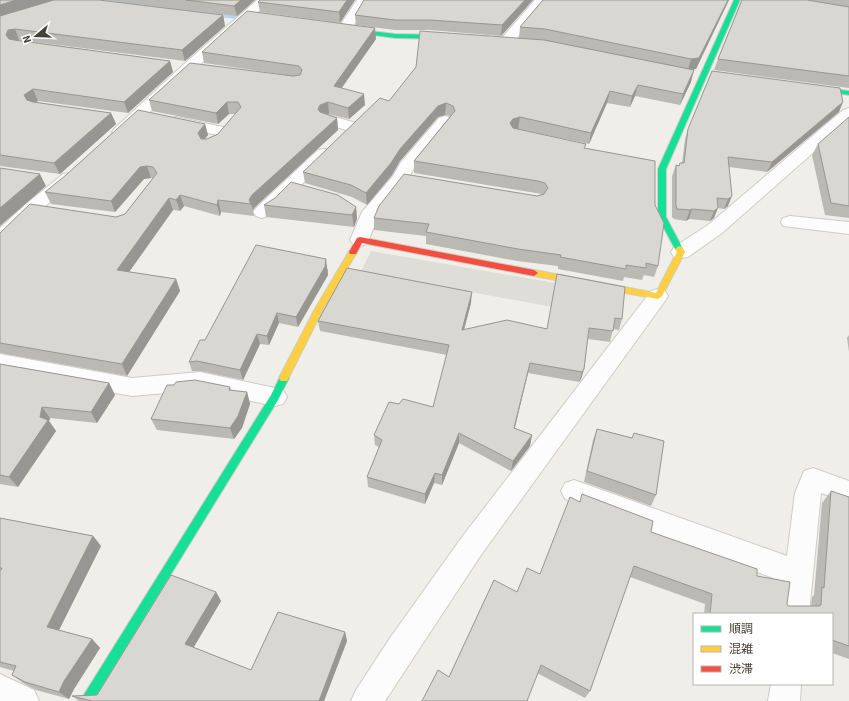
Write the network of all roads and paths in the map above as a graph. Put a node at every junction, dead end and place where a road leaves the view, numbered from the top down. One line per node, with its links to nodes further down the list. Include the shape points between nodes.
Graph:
1 (363, 0): 6 (street)
2 (542, 0): 8 (street)
3 (737, 0): 23 (street)
4 (254, 10): 5 (street); 14 (street, via 189,67)
5 (221, 19)
6 (341, 29): 7 (street, via 395,36)
7 (457, 38)
8 (500, 42): 9 (street)
9 (521, 43)
10 (803, 87): 11 (street)
11 (849, 93)
12 (849, 113): 35 (street, via 715,230)
13 (118, 118): 14 (street)
14 (146, 118): 18 (street); 19 (street)
15 (234, 118): 18 (street)
16 (329, 120): 26 (street, via 348,131)
17 (445, 121): 34 (street, via 407,166 408,179 363,212)
18 (222, 131): 20 (street)
19 (110, 140)
20 (210, 144)
21 (646, 164): 23 (street)
22 (82, 166): 25 (street)
23 (662, 169): 35 (street, via 662,218)
24 (42, 178): 25 (street)
25 (64, 182): 28 (street)
26 (291, 186): 27 (street); 30 (street)
27 (312, 192)
28 (32, 208): 29 (street); 33 (street)
29 (54, 211)
30 (262, 212)
31 (790, 222): 32 (street)
32 (849, 228)
33 (0, 239)
34 (360, 240): 36 (street); 38 (street, via 319,309)
35 (681, 252): 36 (street)
36 (658, 296): 47 (street, via 467,554)
37 (0, 363): 38 (street, via 132,387 200,381)
38 (275, 397): 46 (street)
39 (574, 491): 41 (street)
40 (849, 492): 41 (street, via 813,479 808,493)
41 (799, 574): 42 (street)
42 (794, 613)
43 (786, 685): 48 (street)
44 (0, 690): 45 (street)
45 (23, 701)
46 (86, 701)
47 (367, 701)
48 (784, 701)

